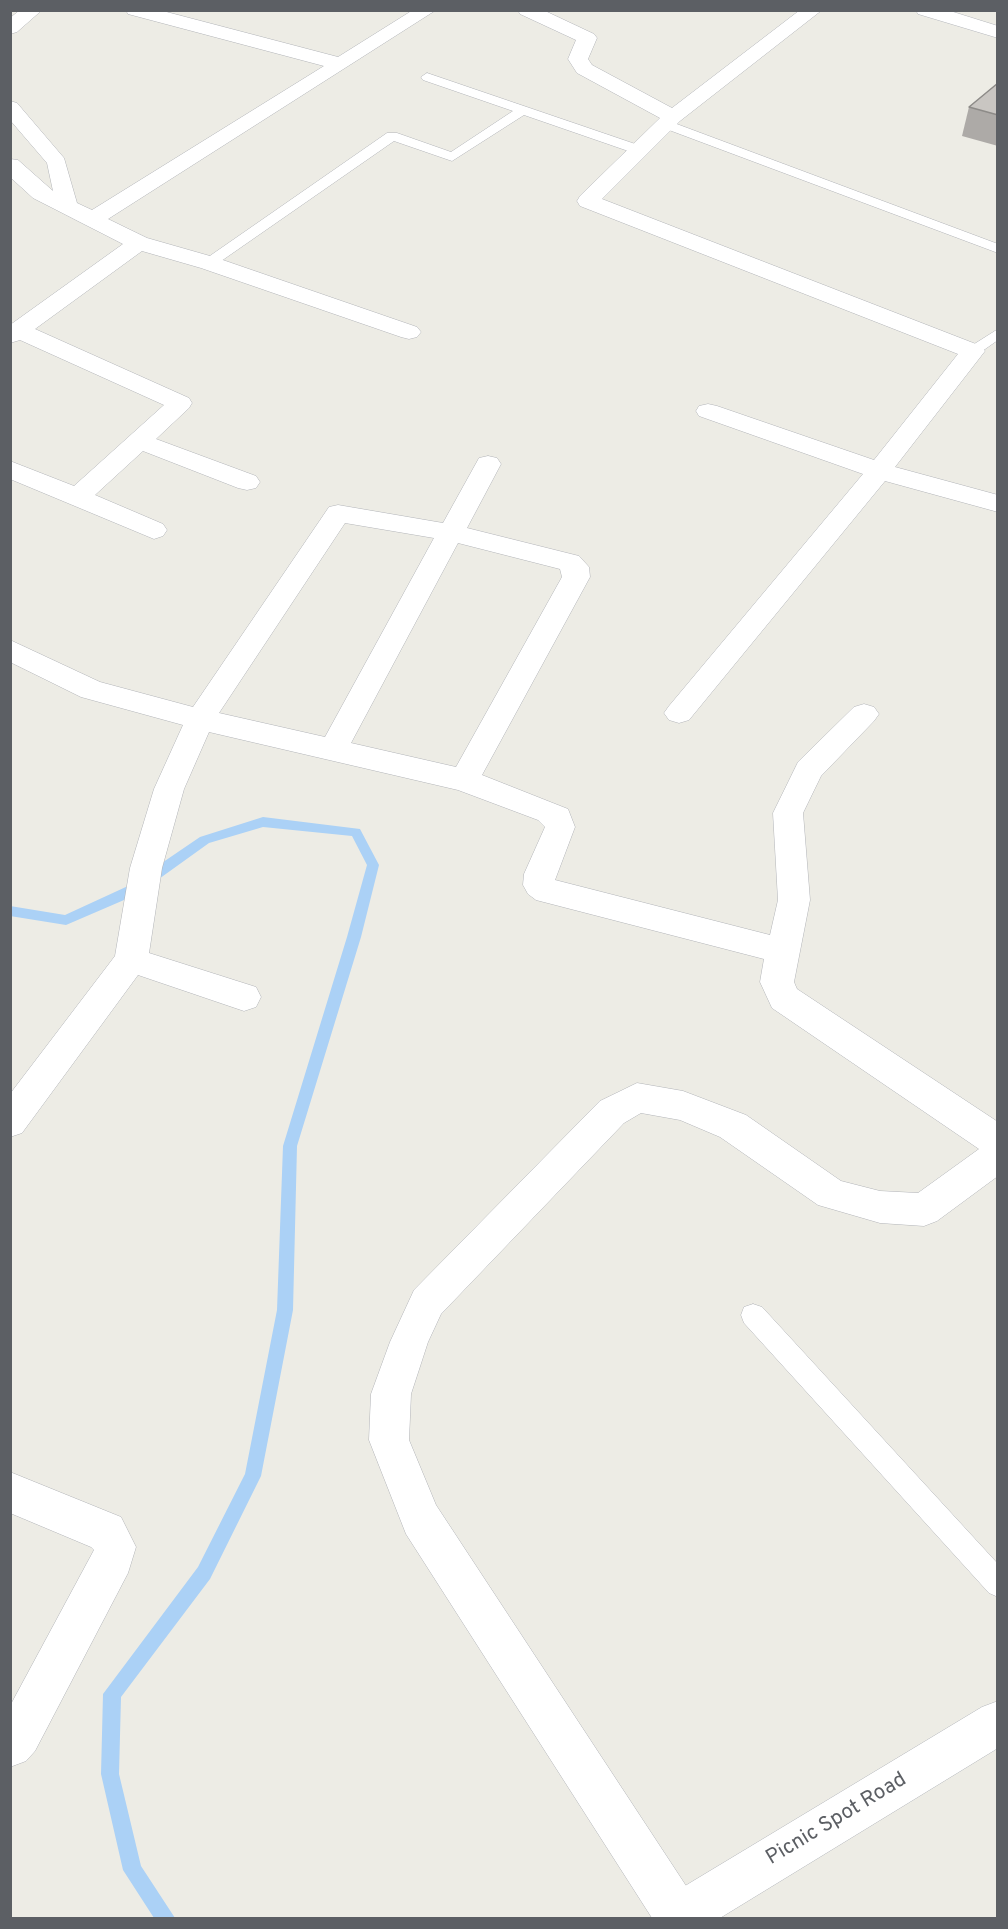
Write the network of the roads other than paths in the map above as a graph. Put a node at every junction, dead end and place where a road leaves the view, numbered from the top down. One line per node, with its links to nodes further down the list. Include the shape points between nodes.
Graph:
1 (33, 10): 10 (street)
2 (135, 10): 9 (street)
3 (427, 10): 12 (street)
4 (527, 10): 16 (street, via 587,38 578,59 584,69)
5 (813, 10): 16 (street)
6 (925, 10): 8 (street)
7 (227, 15): 9 (street)
8 (966, 17): 11 (street)
9 (199, 27): 12 (street)
10 (10, 28)
11 (998, 32)
12 (341, 64): 20 (street)
13 (427, 77): 15 (lane)
14 (10, 107): 19 (street, via 57,162)
15 (523, 110): 17 (lane); 23 (lane, via 452,157 393,136)
16 (669, 121): 17 (street); 22 (lane)
17 (639, 150): 26 (street, via 588,201)
18 (12, 169): 19 (street, via 41,193)
19 (67, 205): 20 (street)
20 (91, 220): 21 (street)
21 (139, 243): 23 (street); 25 (street)
22 (998, 249)
23 (209, 263): 24 (street)
24 (409, 332)
25 (14, 333): 28 (street, via 180,402)
26 (990, 340): 31 (street)
27 (708, 411): 31 (street)
28 (139, 441): 32 (street); 33 (street)
29 (488, 464): 36 (street)
30 (10, 469): 33 (street)
31 (879, 471): 34 (street); 38 (street)
32 (247, 482)
33 (78, 497): 35 (street)
34 (998, 504)
35 (154, 530)
36 (452, 533): 40 (street, via 338,513); 41 (street); 42 (street, via 569,562 575,567 576,577)
37 (15, 660): 40 (street, via 91,690)
38 (679, 713)
39 (864, 714): 43 (street, via 809,770 788,813 794,900)
40 (200, 719): 41 (street); 44 (street, via 169,789 146,868)
41 (334, 748): 42 (street)
42 (464, 780): 43 (street, via 557,817 560,827 540,874 539,885 547,891)
43 (782, 951): 47 (street, via 777,982 784,998)
44 (131, 960): 45 (street); 46 (street)
45 (244, 997)
46 (10, 1122)
47 (998, 1142)
48 (998, 1155): 54 (street, via 924,1210 880,1207 831,1194 733,1126 683,1106 637,1098 612,1112 427,1302 409,1342 391,1394 389,1440 421,1519)
49 (753, 1315): 51 (lane)
50 (10, 1492): 53 (street, via 106,1533 115,1547 114,1558 19,1735)
51 (998, 1584)
52 (998, 1724): 54 (street, Picnic Spot Road)
53 (10, 1745)
54 (678, 1918)

